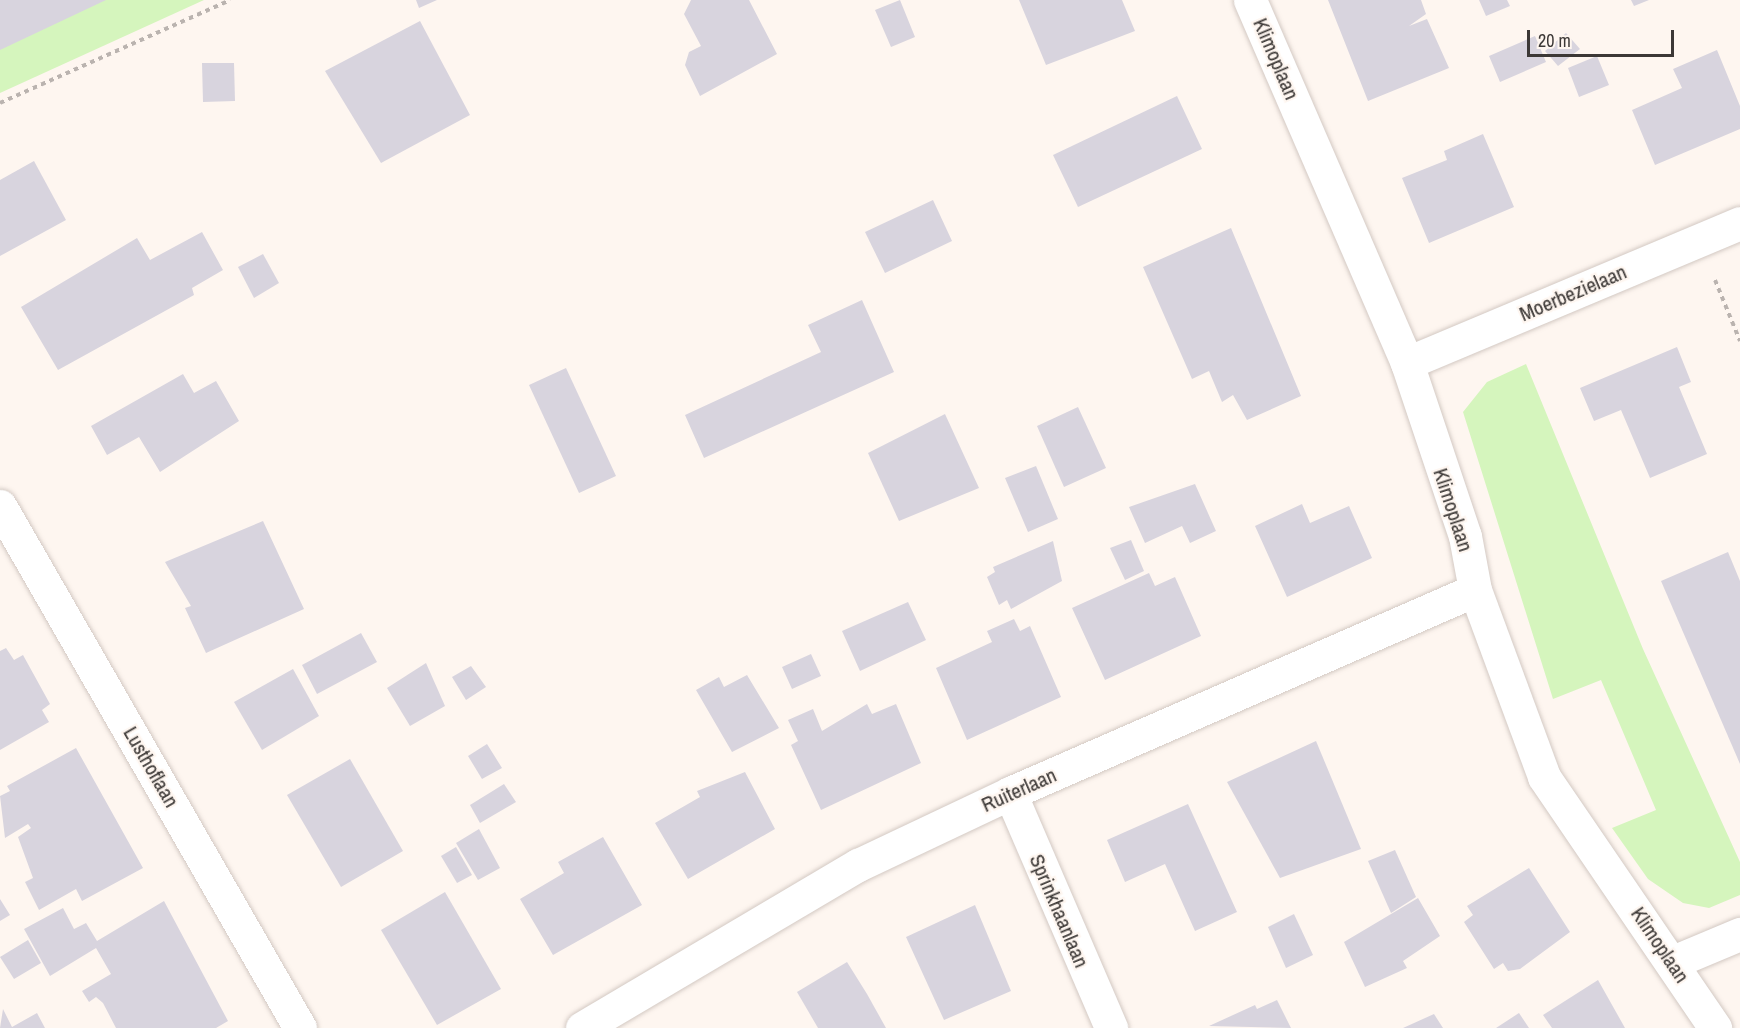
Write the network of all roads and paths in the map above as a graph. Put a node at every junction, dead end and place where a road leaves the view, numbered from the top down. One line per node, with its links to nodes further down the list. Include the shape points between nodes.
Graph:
1 (230, 0): 3 (path)
2 (1250, 0): 7 (street, Klimoplaan)
3 (0, 103)
4 (1740, 223): 5 (street, Moerbezielaan)
5 (1699, 240): 6 (path); 7 (street, Moerbezielaan)
6 (1740, 341)
7 (1407, 363): 9 (street, Klimoplaan, via 1466,536)
8 (0, 506): 13 (street, Lusthoflaan)
9 (1475, 590): 10 (street, Ruiterlaan); 12 (street, Klimoplaan, via 1544,777)
10 (1010, 793): 14 (street, Ruiterlaan, via 858,865); 15 (street, Sprinkhaanlaan)
11 (1740, 934): 12 (street)
12 (1673, 962): 16 (street, Klimoplaan)
13 (300, 1028)
14 (582, 1028)
15 (1111, 1028)
16 (1715, 1028)

